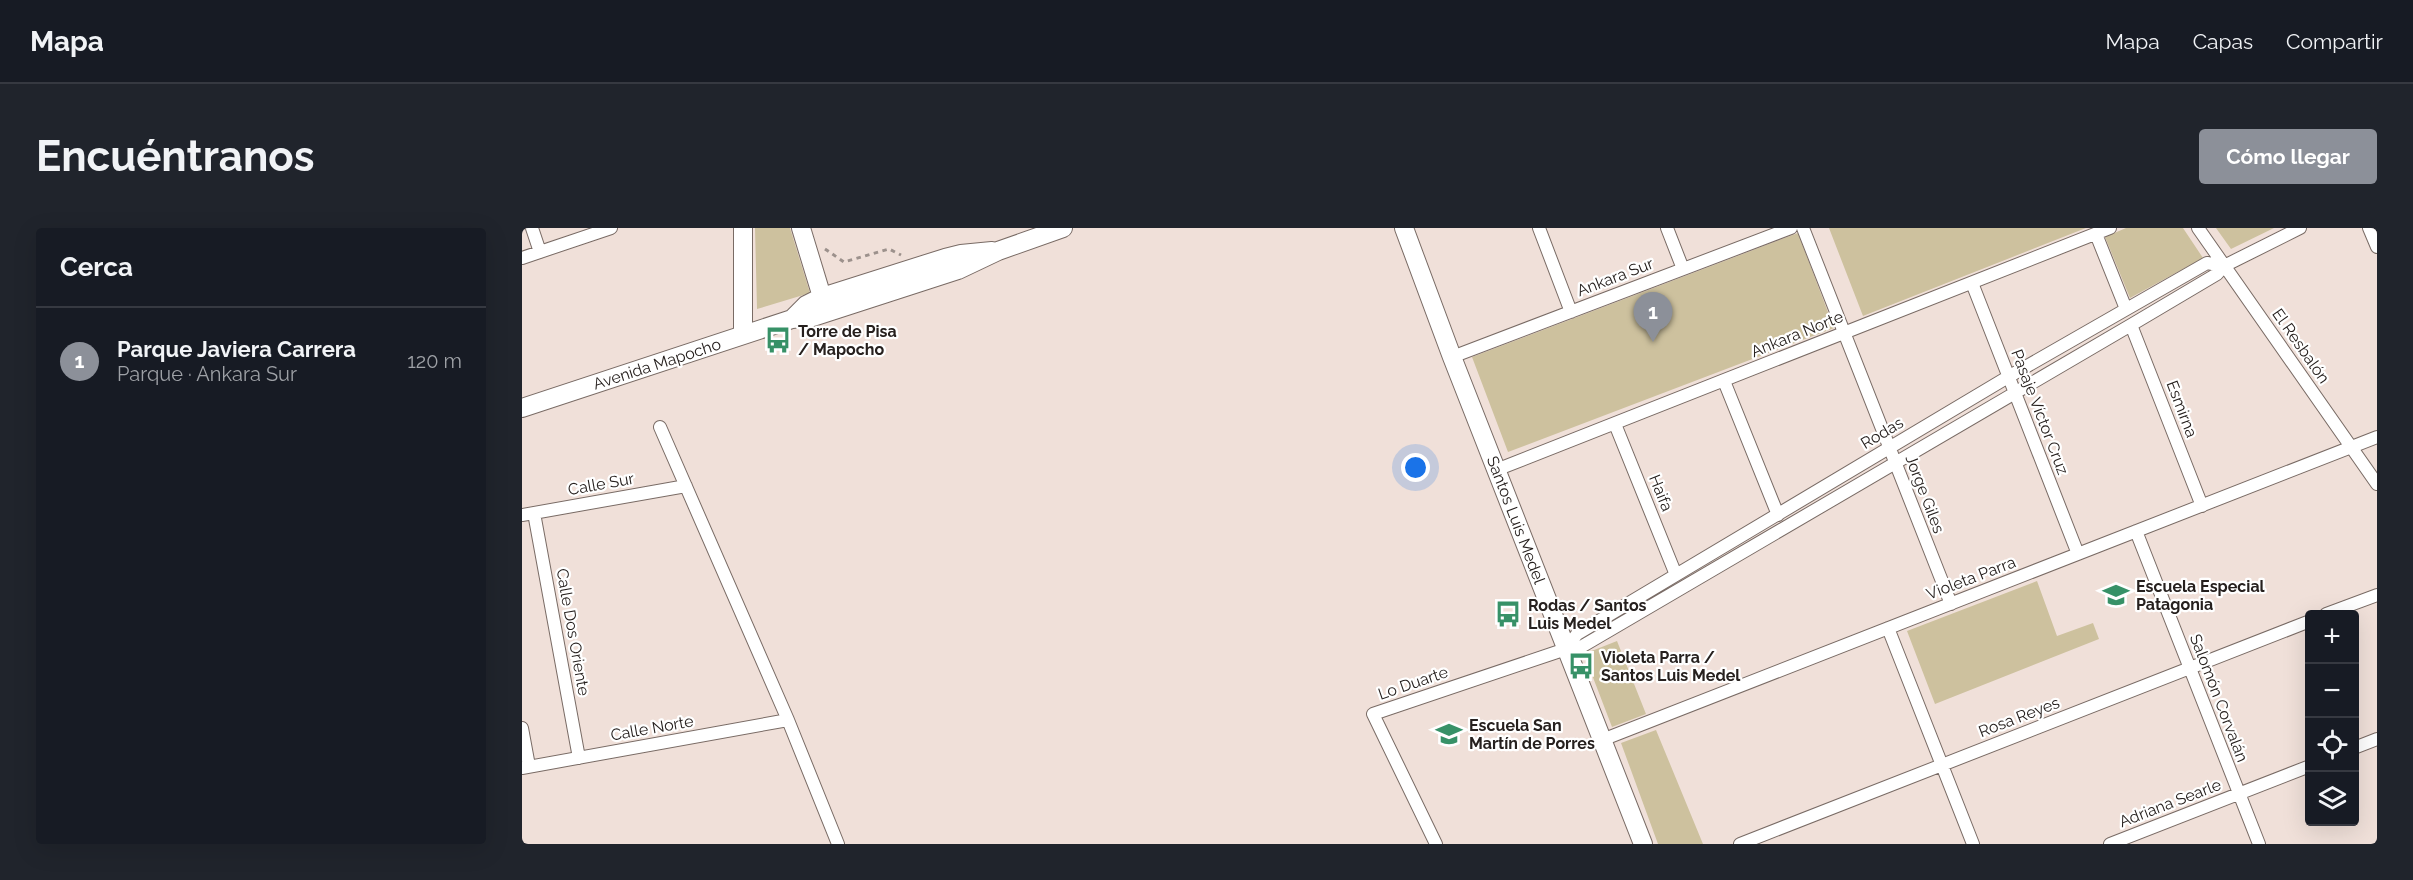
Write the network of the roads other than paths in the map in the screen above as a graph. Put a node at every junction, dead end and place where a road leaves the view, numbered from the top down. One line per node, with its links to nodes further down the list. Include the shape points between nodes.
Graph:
1 (532, 228): 18 (street)
2 (611, 228): 18 (street)
3 (743, 228): 29 (main road)
4 (801, 228): 23 (main road)
5 (1063, 228): 17 (main road, Avenida Mapocho)
6 (1404, 228): 30 (main road, Santos Luis Medel)
7 (1539, 228): 25 (street)
8 (1667, 228): 21 (street)
9 (1791, 228): 21 (street, Ankara Sur)
10 (1803, 228): 28 (street, Jorge Giles)
11 (2110, 228): 15 (street, Ankara Norte)
12 (2198, 228): 20 (street, El Resbalón)
13 (2300, 228): 20 (street, Rodas)
14 (2369, 228): 16 (street)
15 (2096, 234): 22 (street, Ankara Norte); 24 (street)
16 (2377, 247)
17 (998, 251): 23 (main road, Avenida Mapocho, via 961,254); 26 (main road, Avenida Mapocho, via 958,270 830,312)
18 (540, 252): 19 (street)
19 (522, 258)
20 (2224, 266): 24 (street, Rodas, via 2207,263); 27 (street, Rodas); 38 (street, El Resbalón)
21 (1683, 269): 25 (street, Ankara Sur)
22 (1971, 283): 28 (street, Ankara Norte); 31 (street, Pasaje Víctor Cruz)
23 (822, 297): 26 (main road, Avenida Mapocho, via 806,305)
24 (2126, 309): 31 (street, Rodas)
25 (1571, 312): 30 (street, Ankara Sur)
26 (792, 319): 29 (main road, Avenida Mapocho)
27 (2132, 325): 33 (street, Rodas); 44 (street, Esmirna)
28 (1844, 333): 32 (street, Ankara Norte); 39 (street, Jorge Giles)
29 (742, 335): 34 (main road, Avenida Mapocho)
30 (1452, 357): 41 (main road, Santos Luis Medel)
31 (2008, 377): 33 (street, Pasaje Víctor Cruz); 39 (street, Rodas)
32 (1724, 381): 35 (street, Ankara Norte); 46 (street)
33 (2014, 392): 40 (street, Rodas); 48 (street, Pasaje Víctor Cruz)
34 (522, 408)
35 (1615, 423): 41 (street, Ankara Norte); 49 (street, Haifa)
36 (660, 427): 43 (street)
37 (2377, 437): 38 (street, Violeta Parra)
38 (2352, 447): 42 (street, El Resbalón); 44 (street, Violeta Parra)
39 (1889, 448): 40 (street, Jorge Giles); 46 (street, Rodas)
40 (1895, 462): 51 (street, Jorge Giles); 55 (street, Rodas)
41 (1496, 471): 55 (main road, Santos Luis Medel)
42 (2377, 484)
43 (686, 486): 45 (street, Calle Sur); 57 (street)
44 (2202, 506): 47 (street, Violeta Parra)
45 (528, 514): 62 (street, Calle Dos Oriente)
46 (1778, 514): 49 (street, Rodas)
47 (2136, 531): 48 (street, Violeta Parra); 56 (street, Salomón Corvalán)
48 (2078, 554): 51 (street, Violeta Parra)
49 (1676, 575): 55 (street, Rodas, via 1577,634)
50 (2377, 595): 52 (street)
51 (1951, 604): 54 (street, Violeta Parra)
52 (2339, 610)
53 (2305, 623): 56 (street, Rosa Reyes)
54 (1888, 628): 60 (street, Violeta Parra); 63 (street)
55 (1568, 652): 60 (main road, Santos Luis Medel); 69 (street, Lo Duarte, via 1373,714)
56 (2190, 668): 63 (street, Rosa Reyes); 66 (street, Salomón Corvalán)
57 (788, 720): 62 (street, Calle Norte); 68 (street)
58 (522, 728): 64 (street)
59 (2377, 739): 61 (street)
60 (1602, 740): 70 (main road, Santos Luis Medel)
61 (2359, 746)
62 (579, 758): 64 (street, Calle Norte)
63 (1942, 765): 71 (street, Rosa Reyes); 72 (street)
64 (525, 767)
65 (2305, 768): 66 (street, Adriana Searle)
66 (2239, 793): 67 (street, Adriana Searle); 73 (street, Salomón Corvalán)
67 (2116, 843)
68 (838, 844)
69 (1436, 844)
70 (1643, 844)
71 (1740, 844)
72 (1973, 844)
73 (2259, 844)

